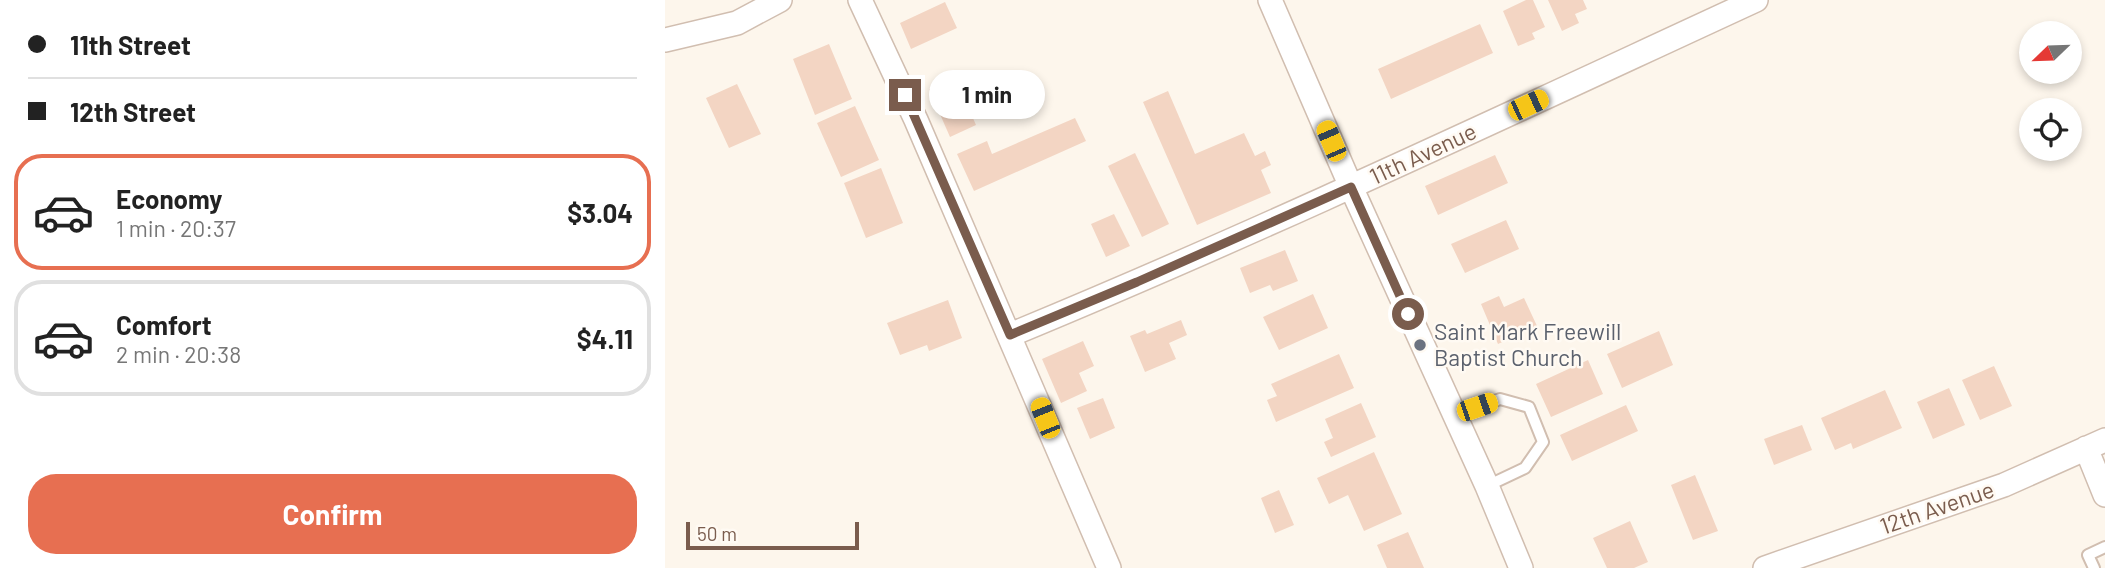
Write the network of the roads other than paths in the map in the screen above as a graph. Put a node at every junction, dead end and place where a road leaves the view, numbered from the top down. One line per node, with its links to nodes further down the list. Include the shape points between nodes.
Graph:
1 (781, 0): 5 (street, via 737,23)
2 (860, 0): 7 (street)
3 (1270, 0): 6 (street)
4 (1756, 0): 6 (street, 11th Avenue)
5 (665, 40)
6 (1351, 187): 7 (street, 11th Avenue); 8 (street)
7 (1010, 335): 13 (street)
8 (1454, 415): 10 (street); 10 (lane, via 1500,399 1529,407 1543,442 1525,468)
9 (2095, 444): 11 (street); 15 (street, 12th Avenue, via 2004,485)
10 (1487, 486): 14 (street)
11 (2105, 495)
12 (2105, 547): 16 (lane, via 2088,555)
13 (1109, 568)
14 (1521, 568)
15 (1765, 568)
16 (2094, 568)

